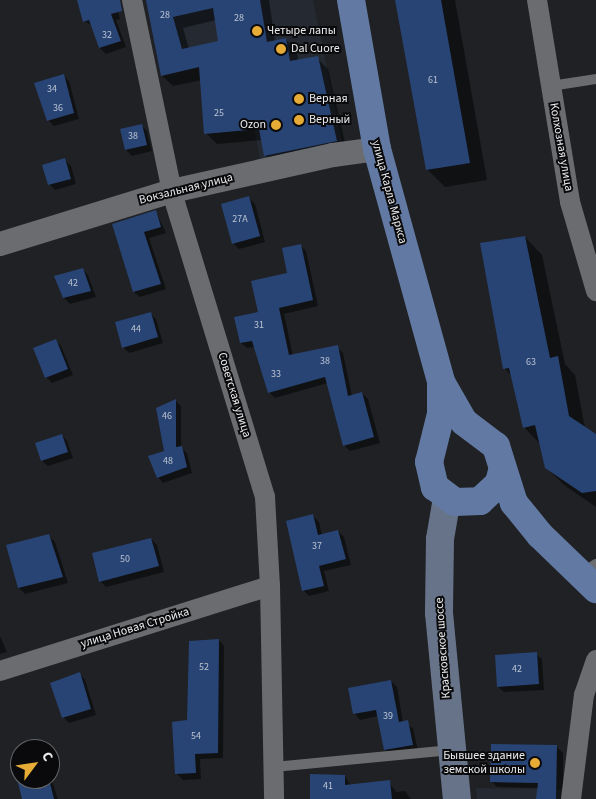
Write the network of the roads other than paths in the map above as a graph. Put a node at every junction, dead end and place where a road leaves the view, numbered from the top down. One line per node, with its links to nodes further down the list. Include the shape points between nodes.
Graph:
1 (132, 0): 7 (street, Советская улица)
2 (350, 0): 6 (main road, улица Карла Маркса)
3 (537, 0): 5 (street, Колхозная улица)
4 (596, 79): 5 (lane)
5 (551, 86): 9 (street, Колхозная улица, via 570,202)
6 (376, 149): 7 (street, Вокзальная улица, via 333,155); 10 (main road, улица Карла Маркса)
7 (172, 191): 8 (street, Вокзальная улица); 18 (street, Советская улица, via 265,497)
8 (0, 244)
9 (595, 281)
10 (441, 382): 11 (main road, улица Карла Маркса, via 451,404); 12 (main road, улица Карла Маркса, via 441,414)
11 (476, 431): 12 (main road, via 451,433); 13 (main road, улица Карла Маркса, via 496,446)
12 (432, 450): 14 (main road, улица Карла Маркса, via 430,475 435,487)
13 (502, 471): 15 (main road, via 499,483); 16 (main road, улица Карла Маркса, via 514,502)
14 (447, 498): 15 (main road, улица Карла Маркса, via 468,503); 21 (main road, Красковское шоссе, via 440,539 439,613)
15 (480, 501): 16 (main road, улица Карла Маркса, via 509,509)
16 (528, 521): 17 (main road, улица Карла Маркса)
17 (591, 576)
18 (270, 586): 20 (street, улица Новая Стройка); 22 (street, Советская улица)
19 (596, 660): 25 (street, via 584,695)
20 (0, 671)
21 (451, 750): 22 (lane); 24 (main road, Красковское шоссе)
22 (274, 767): 23 (street, Советская улица)
23 (274, 799)
24 (457, 799)
25 (571, 799)

